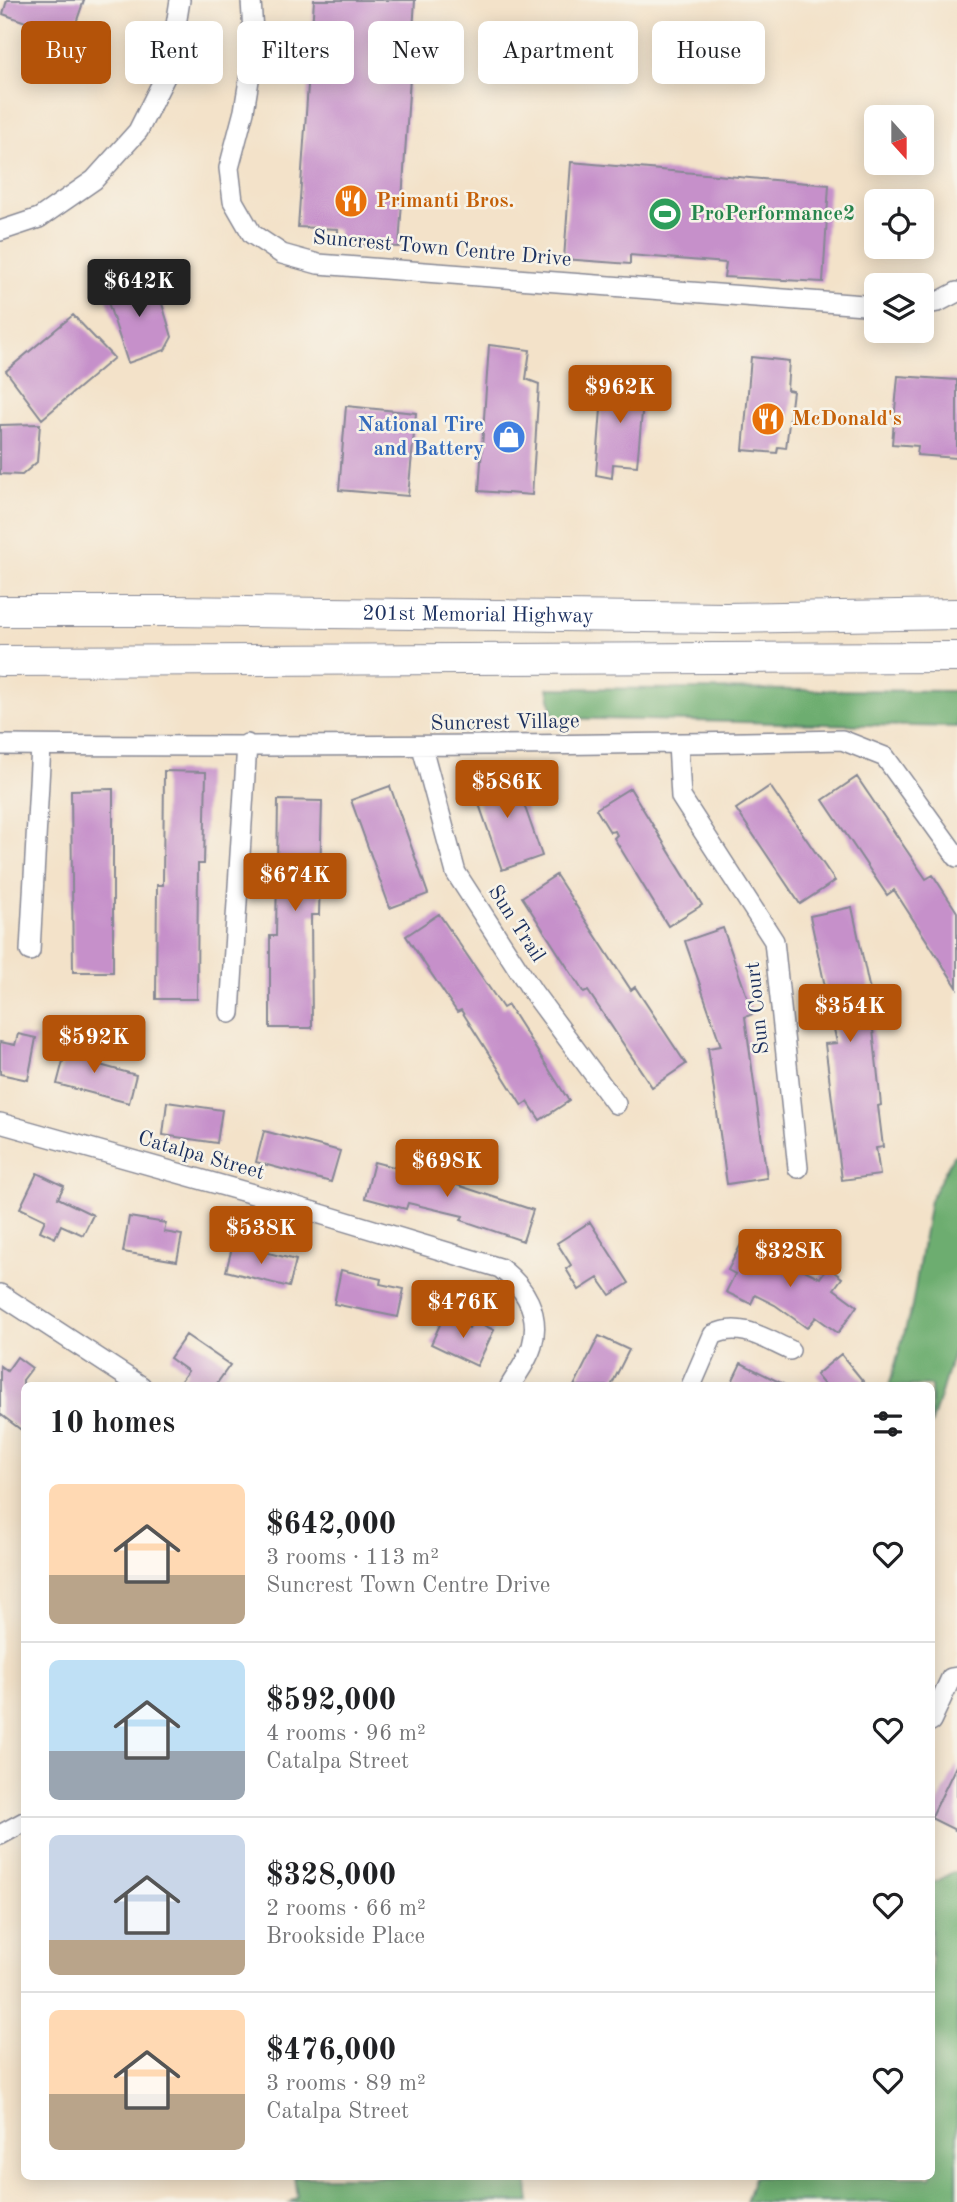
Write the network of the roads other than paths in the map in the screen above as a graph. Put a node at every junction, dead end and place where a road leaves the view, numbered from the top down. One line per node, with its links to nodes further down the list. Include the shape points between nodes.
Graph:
1 (180, 0): 3 (street, via 169,69 138,131 94,180 39,218)
2 (251, 0): 6 (street, Suncrest Town Centre Drive, via 254,49 229,168 233,201 252,234 282,254 318,264)
3 (0, 231)
4 (957, 292): 5 (street)
5 (934, 303)
6 (864, 305)
7 (0, 611): 8 (main road, 201st Memorial Highway, via 726,618)
8 (957, 614)
9 (957, 657): 10 (main road, 201st Memorial Highway)
10 (0, 661)
11 (247, 744): 14 (street, Suncrest Village); 15 (street, Suncrest Village); 18 (street)
12 (678, 744): 15 (street, Suncrest Village); 16 (street, Suncrest Village, via 842,740 885,757); 21 (street, Sun Court, via 681,797 774,941)
13 (0, 745): 14 (street, Suncrest Village)
14 (41, 746): 17 (street)
15 (422, 747): 19 (street, Sun Trail, via 456,873 533,992)
16 (957, 857)
17 (30, 951)
18 (230, 1013)
19 (616, 1104)
20 (0, 1123): 25 (street, Catalpa Street, via 499,1268 516,1281 528,1299 534,1325 531,1348)
21 (798, 1168)
22 (0, 1294): 24 (street)
23 (790, 1350): 26 (street, via 726,1328 713,1335)
24 (135, 1382)
25 (512, 1382)
26 (693, 1382)
27 (957, 1677): 28 (street, via 951,1678)
28 (935, 1712)
29 (21, 1824): 30 (street)
30 (0, 1835)

